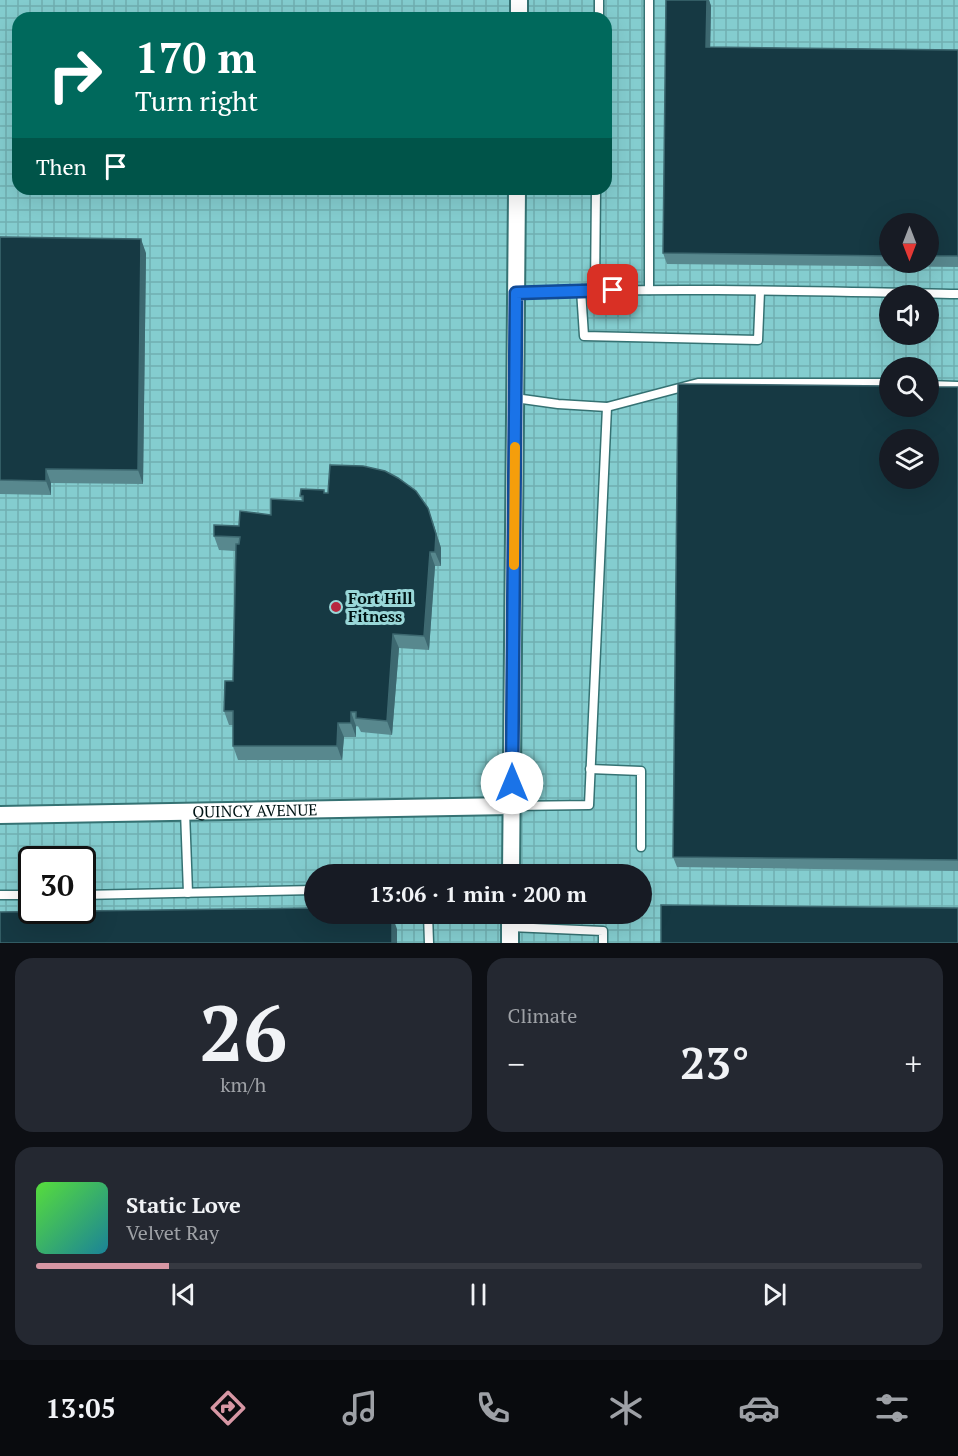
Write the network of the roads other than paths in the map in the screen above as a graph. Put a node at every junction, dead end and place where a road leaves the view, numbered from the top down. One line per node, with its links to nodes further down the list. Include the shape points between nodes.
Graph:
1 (649, 0): 6 (lane)
2 (517, 195): 8 (street)
3 (596, 195): 5 (lane)
4 (581, 290): 5 (lane); 7 (lane, via 584,336 758,340); 8 (lane)
5 (595, 290): 6 (lane)
6 (649, 290): 7 (lane)
7 (760, 291): 9 (lane)
8 (516, 293): 13 (street)
9 (958, 294)
10 (879, 383): 14 (lane, via 698,383)
11 (939, 385): 12 (lane)
12 (958, 386)
13 (515, 398): 14 (lane); 16 (street)
14 (607, 406): 15 (lane)
15 (590, 769): 16 (lane, via 589,805); 19 (lane, via 642,771)
16 (511, 806): 17 (street, QUINCY AVENUE); 20 (street)
17 (185, 812): 18 (street, QUINCY AVENUE); 22 (lane)
18 (0, 815)
19 (642, 846)
20 (511, 864)
21 (304, 890): 22 (lane)
22 (188, 893): 25 (lane)
23 (0, 895): 24 (lane)
24 (18, 895)
25 (96, 895)
26 (428, 924): 28 (lane)
27 (510, 928): 29 (lane, via 603,931)
28 (429, 943)
29 (603, 943)

